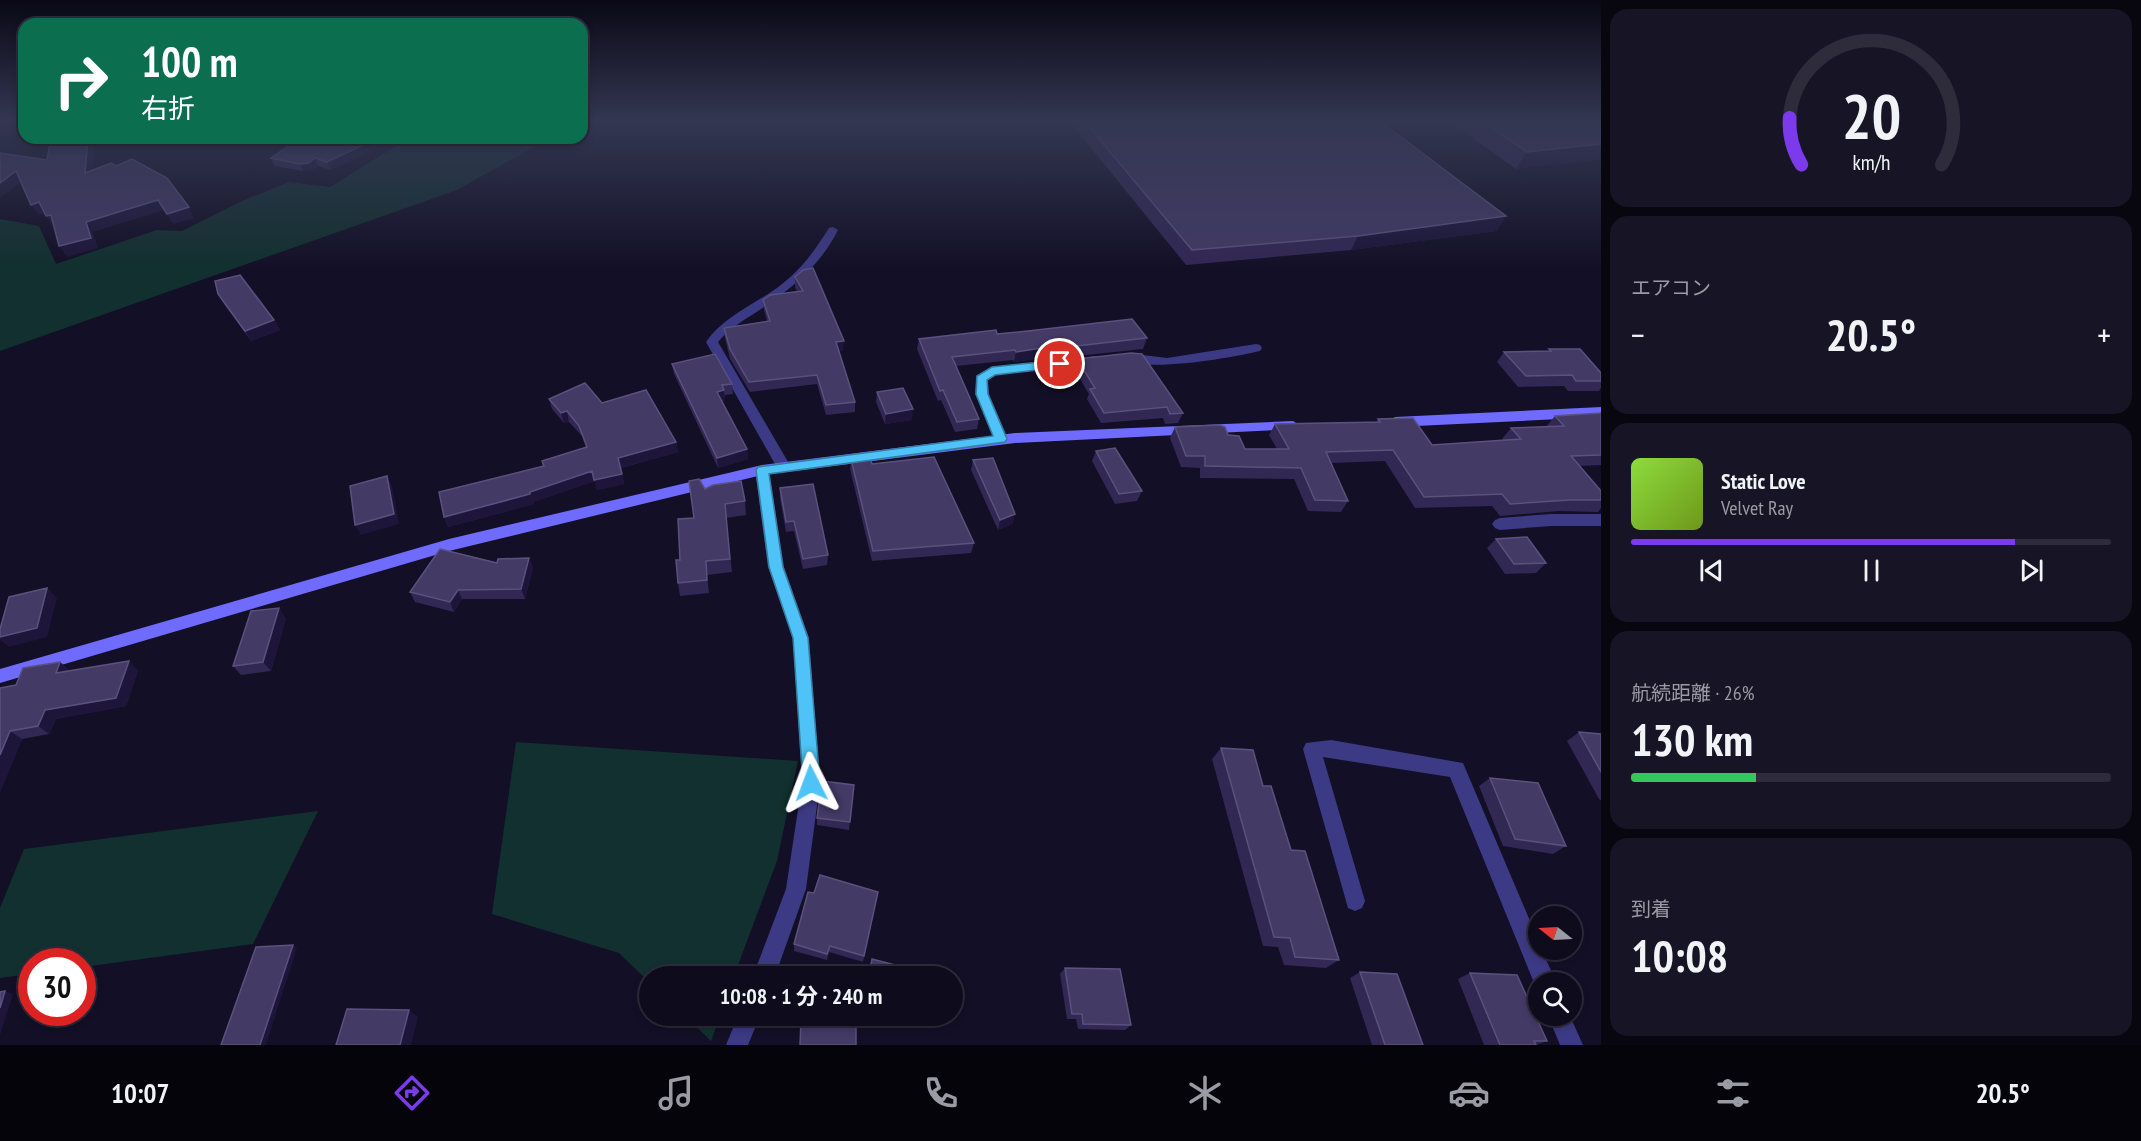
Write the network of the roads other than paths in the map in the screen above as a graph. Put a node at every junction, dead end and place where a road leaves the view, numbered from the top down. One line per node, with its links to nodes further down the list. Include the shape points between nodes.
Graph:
1 (833, 230): 7 (street, via 818,257 802,272 720,331 712,342)
2 (1256, 348): 6 (street, via 1167,362 1128,357 992,371 981,379 982,394)
3 (1601, 412): 4 (street)
4 (1383, 422)
5 (1304, 426): 6 (street)
6 (1001, 439): 7 (street)
7 (784, 467): 8 (street)
8 (762, 470): 11 (street, via 449,545); 13 (street, via 776,567 801,638 811,783 796,889)
9 (1601, 520): 10 (street)
10 (1500, 524)
11 (0, 676)
12 (1355, 901): 14 (street, via 1312,748 1456,769)
13 (768, 966)
14 (1541, 972)
15 (745, 1026): 17 (street)
16 (1563, 1026): 18 (street)
17 (737, 1045)
18 (1572, 1045)

